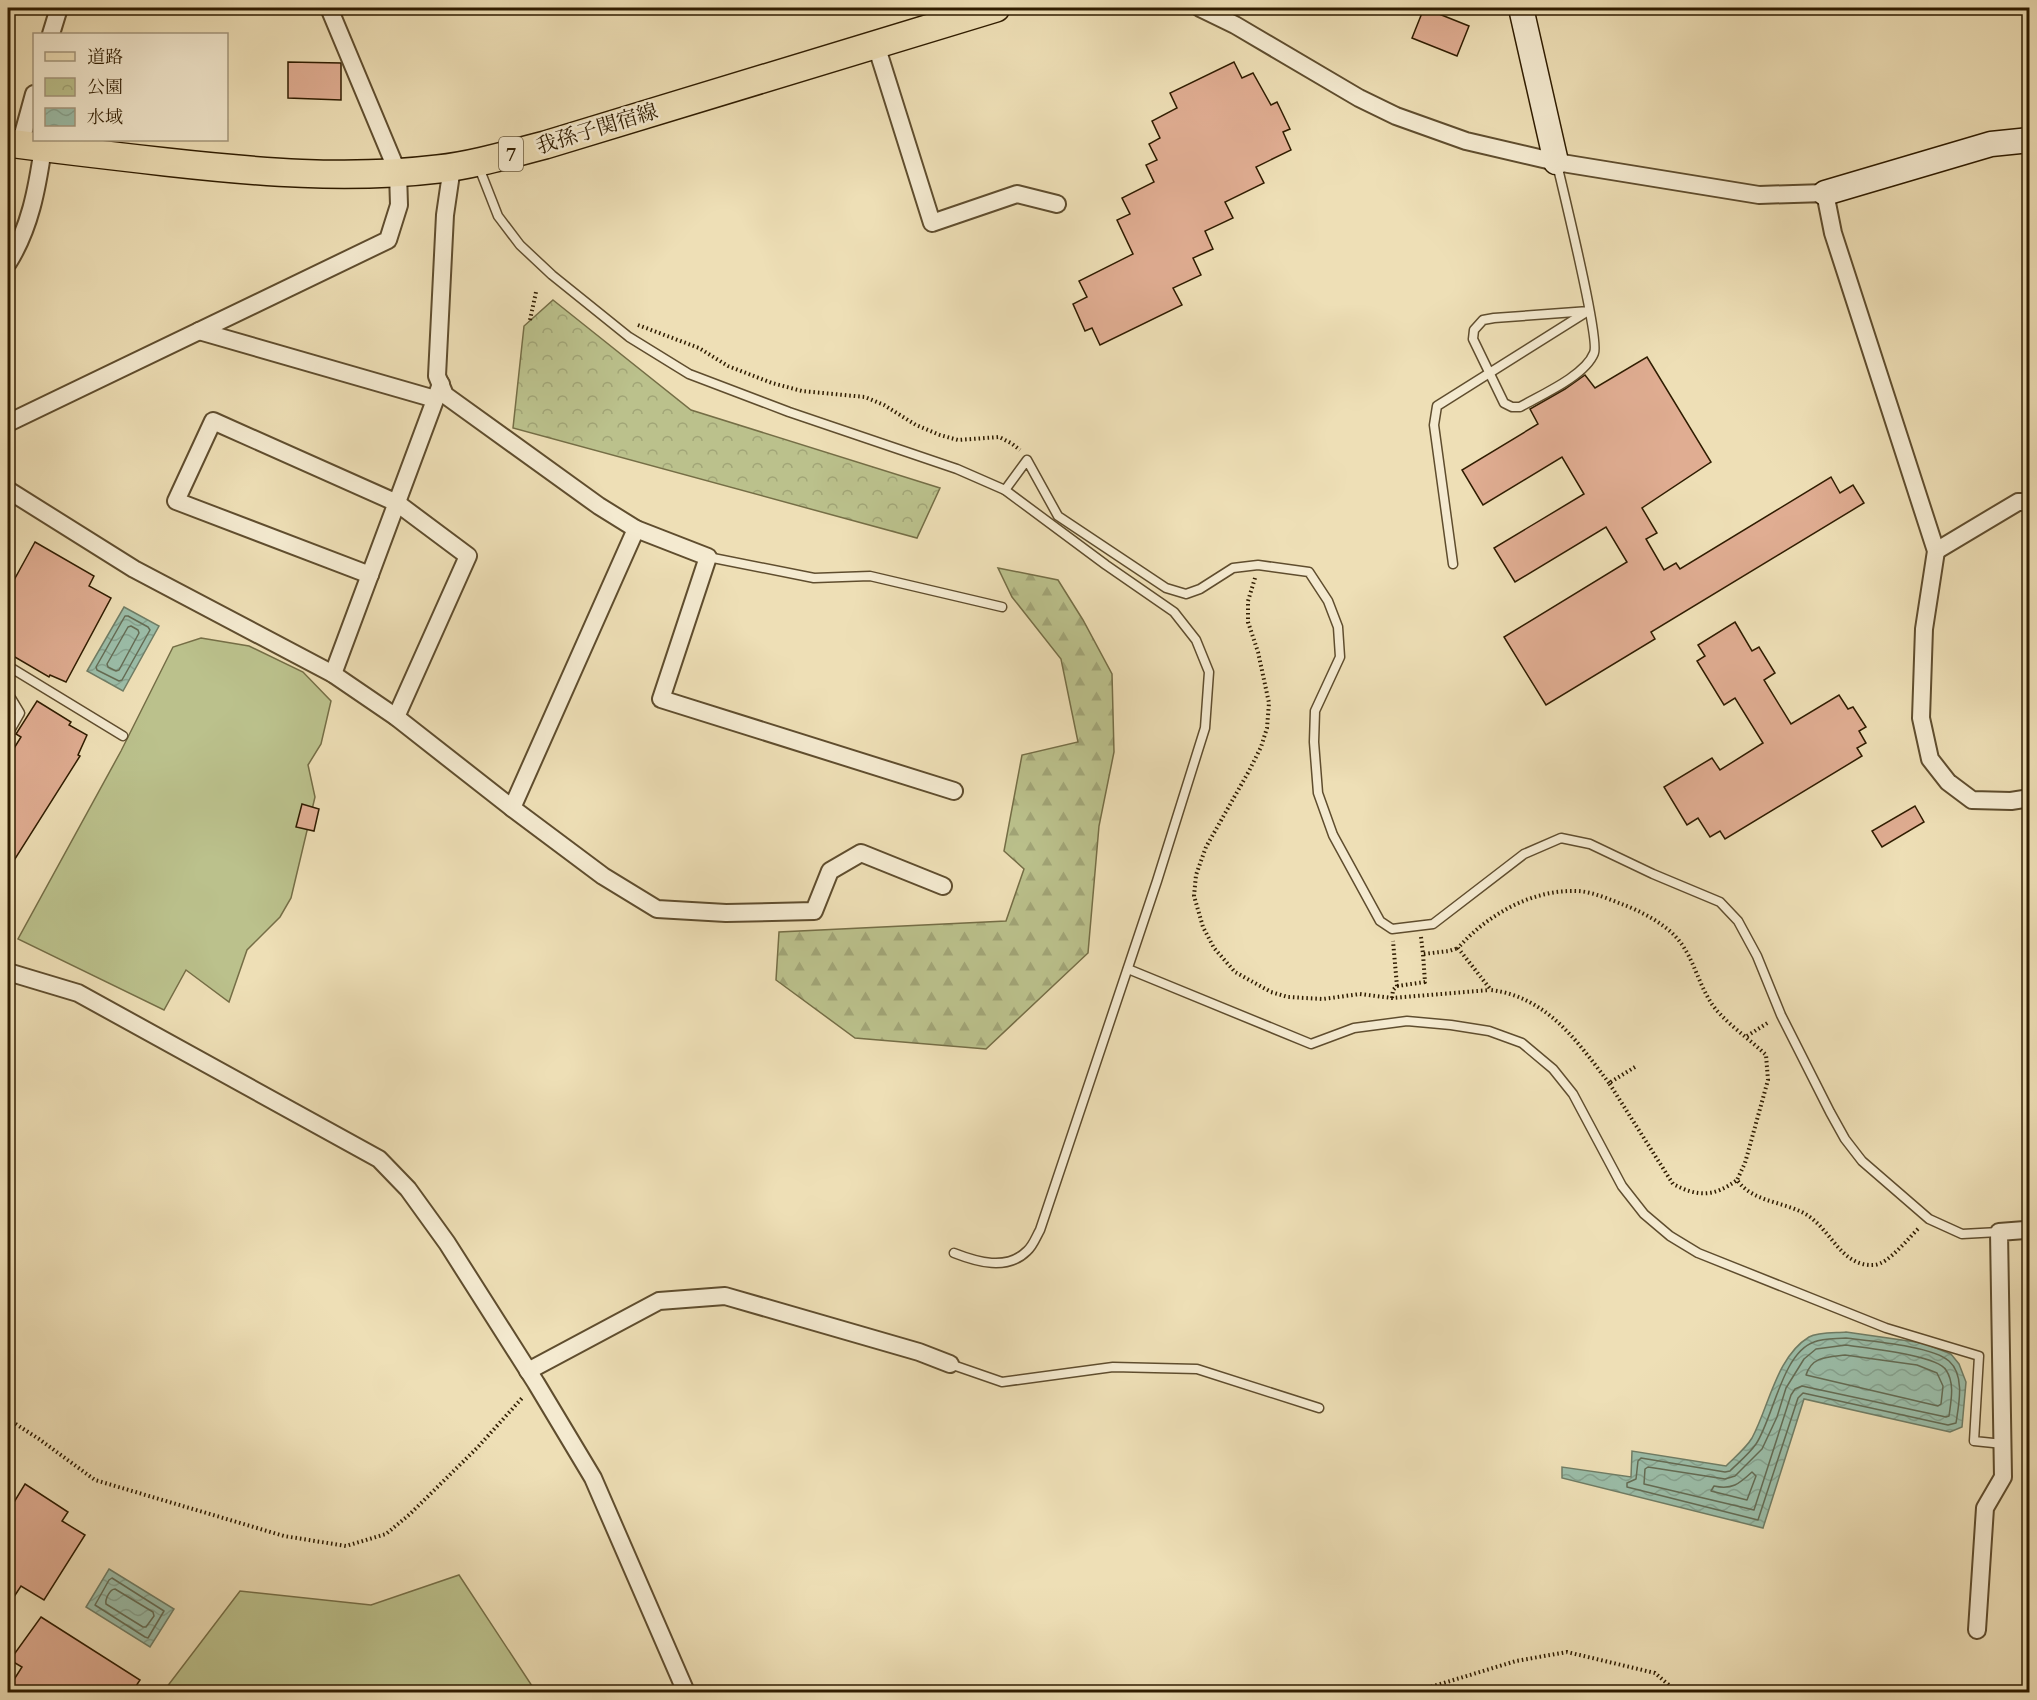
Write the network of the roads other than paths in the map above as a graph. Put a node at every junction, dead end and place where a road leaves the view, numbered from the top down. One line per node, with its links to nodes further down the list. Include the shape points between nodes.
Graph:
1 (59, 8): 7 (street)
2 (329, 8): 14 (street)
3 (996, 8): 6 (main road, 我孫子関宿線 / 7)
4 (1200, 8): 12 (street, via 1396,116 1466,141)
5 (1521, 8): 12 (street)
6 (944, 15): 8 (main road, 我孫子関宿線 / 7)
7 (51, 33)
8 (876, 45): 13 (main road, 我孫子関宿線 / 7, via 545,145); 16 (street, via 932,223 1017,194)
9 (33, 99): 11 (street)
10 (2030, 140): 15 (street, via 1991,144)
11 (24, 145): 14 (main road, 我孫子関宿線 / 7, via 287,174); 17 (street, via 32,210)
12 (1556, 162): 15 (street, via 1759,195); 18 (lane)
13 (465, 164): 14 (main road, 我孫子関宿線 / 7); 21 (street, via 445,226); 24 (lane, via 520,245 629,337 689,374)
14 (398, 172): 19 (street, via 399,205 388,240)
15 (1825, 193): 28 (street, via 1833,233)
16 (1057, 204)
17 (8, 263)
18 (1589, 311): 20 (lane); 20 (lane, via 1483,320 1474,330 1473,339); 20 (lane, via 1595,351 1578,373 1520,407 1512,407 1504,403)
19 (199, 331): 21 (street); 22 (street)
20 (1490, 372): 30 (lane, via 1437,406 1434,425)
21 (438, 392): 26 (street); 27 (street)
22 (8, 423)
23 (8, 490): 34 (street, via 134,569)
24 (1005, 490): 43 (lane, via 1174,612 1196,640 1209,672 1205,728); 46 (lane, via 1027,460 1058,516 1166,588 1186,594 1233,568 1258,565 1309,572 1328,601 1338,627 1340,657 1315,711 1318,793 1333,835 1380,921 1392,929 1433,924 1524,854 1561,838 1590,844 1720,902 1738,921 1835,1121 1862,1161 1929,1219 1962,1234)
25 (2030, 502): 28 (street, via 2018,502)
26 (397, 503): 31 (street); 31 (street, via 213,421 176,501); 36 (street, via 468,556)
27 (636, 529): 29 (street); 41 (street)
28 (1936, 551): 40 (street, via 1924,628 1921,718 1930,759 1948,782 1972,800)
29 (708, 557): 32 (lane, via 814,578 870,576); 39 (street, via 662,699)
30 (1453, 564)
31 (370, 575): 34 (street)
32 (1002, 608)
33 (8, 666): 38 (lane)
34 (333, 674): 36 (street)
35 (8, 693): 37 (lane, via 20,713)
36 (396, 717): 41 (street)
37 (8, 734)
38 (123, 736)
39 (954, 791)
40 (2030, 798)
41 (512, 808): 42 (street, via 603,876 657,909 726,913 814,911 830,871 861,853)
42 (943, 886)
43 (1128, 969): 47 (lane, via 1040,1230 1028,1251 1010,1261 990,1264); 51 (lane, via 1311,1044 1354,1028 1407,1021 1490,1031 1522,1043 1553,1069 1573,1094 1622,1185 1644,1214 1670,1236 1698,1253 1886,1328 1979,1356 1974,1441)
44 (8, 972): 49 (street, via 78,993 379,1159 408,1189 447,1243)
45 (2030, 1228): 46 (street)
46 (1999, 1232): 51 (street)
47 (954, 1253)
48 (950, 1364): 49 (street, via 724,1296 659,1301); 50 (lane, via 1002,1382 1113,1367 1197,1369)
49 (532, 1377): 53 (street, via 593,1478)
50 (1319, 1408)
51 (2002, 1444): 52 (street, via 2003,1477 1985,1508)
52 (1977, 1630)
53 (686, 1692)

